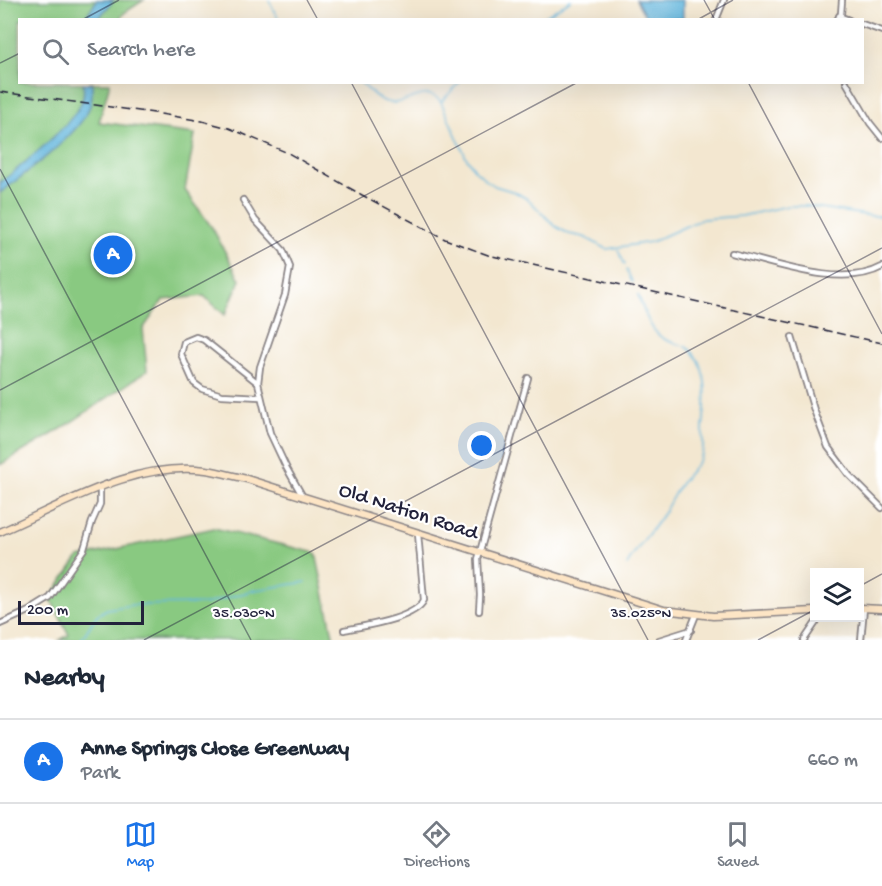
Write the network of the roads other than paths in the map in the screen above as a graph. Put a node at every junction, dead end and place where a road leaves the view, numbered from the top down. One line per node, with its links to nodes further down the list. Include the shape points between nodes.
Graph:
1 (724, 0): 3 (street)
2 (842, 0): 4 (street)
3 (717, 18)
4 (838, 18)
5 (864, 25): 6 (street)
6 (882, 31)
7 (847, 84): 8 (street)
8 (882, 138)
9 (243, 200): 14 (street, via 255,220 283,250 290,267)
10 (732, 253): 11 (street, via 835,276 853,276)
11 (882, 267)
12 (792, 337): 18 (street, via 828,447)
13 (528, 378): 21 (street)
14 (258, 383): 15 (street); 15 (street, via 204,340 196,337 184,342 182,354 193,381 202,389 222,395)
15 (260, 397): 17 (street, via 274,442)
16 (100, 488): 17 (main road, Old Nation Road, via 149,472 191,469 222,473); 19 (main road, Old Nation Road); 29 (street, via 100,504 84,549 50,598)
17 (303, 496): 20 (main road, Old Nation Road)
18 (882, 508)
19 (0, 532)
20 (418, 534): 21 (main road, Old Nation Road); 30 (street, via 424,600 421,606 386,621)
21 (480, 553): 24 (street); 26 (main road, Old Nation Road, via 643,605)
22 (864, 608): 23 (main road)
23 (882, 609)
24 (479, 611)
25 (810, 611): 26 (main road, Old Nation Road)
26 (696, 615): 31 (street)
27 (816, 622): 34 (street)
28 (862, 622): 35 (street)
29 (0, 624)
30 (344, 630)
31 (690, 630): 32 (street); 33 (street)
32 (659, 640)
33 (686, 640)
34 (804, 640)
35 (861, 640)

